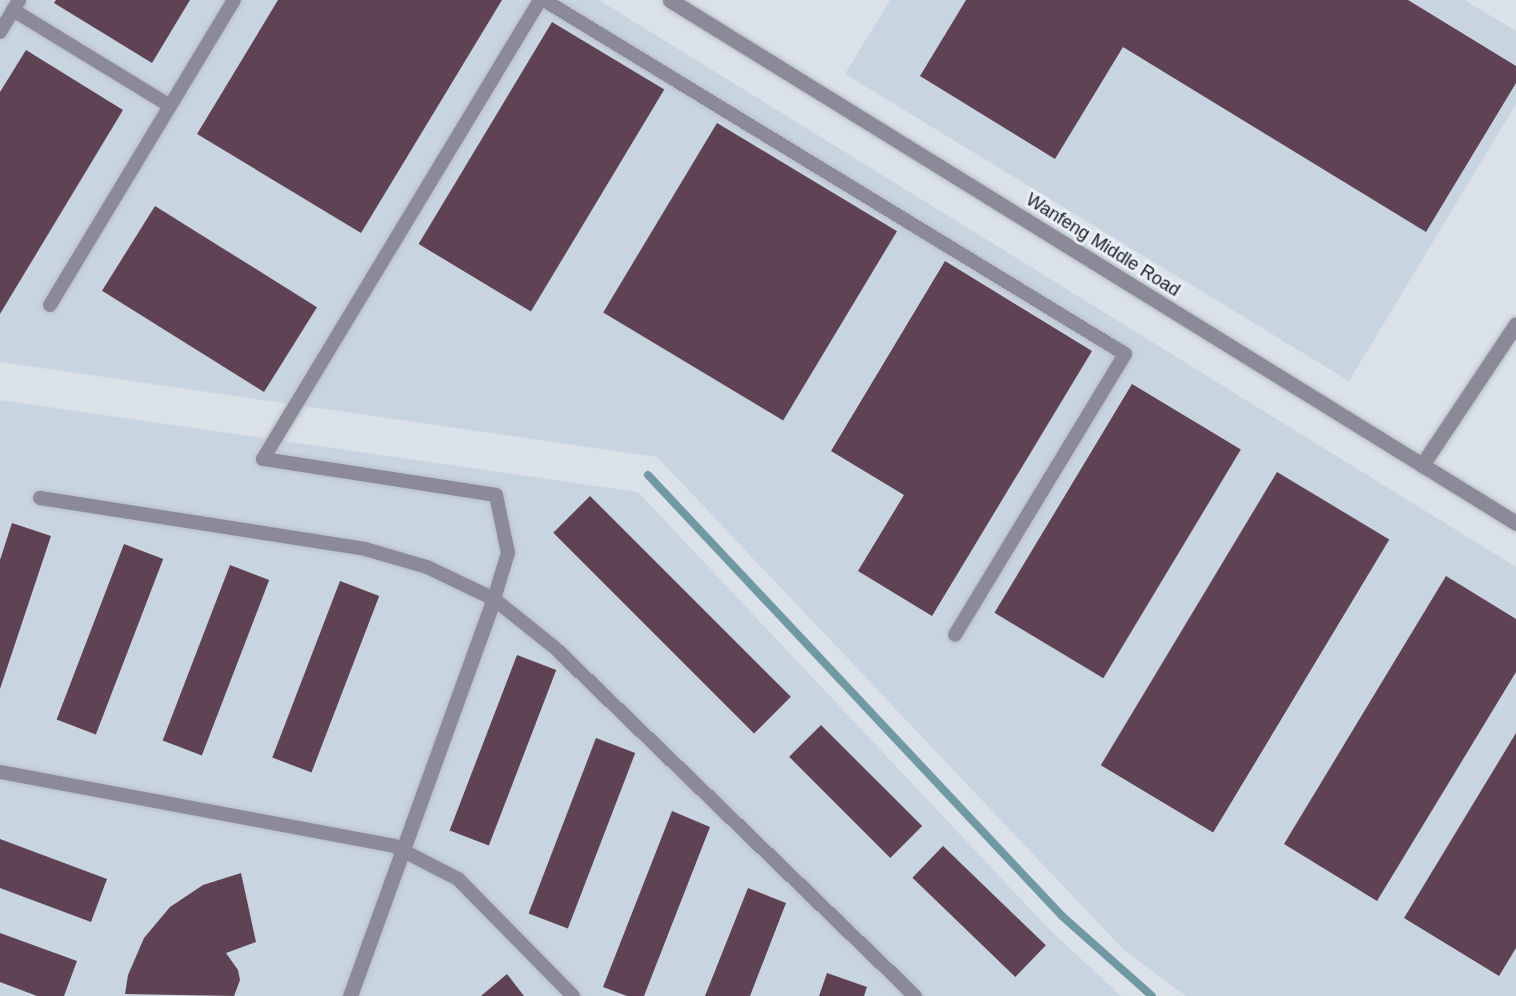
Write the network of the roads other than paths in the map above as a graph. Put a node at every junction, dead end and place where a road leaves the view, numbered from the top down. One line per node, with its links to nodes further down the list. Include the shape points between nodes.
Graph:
1 (234, 0): 6 (lane)
2 (542, 0): 12 (lane, via 263,459 496,495 508,552); 13 (lane, via 1125,354)
3 (670, 0): 9 (street, Wanfeng Middle Road)
4 (16, 5): 5 (lane); 6 (lane)
5 (0, 32)
6 (170, 106): 7 (lane)
7 (50, 305)
8 (1516, 324): 9 (street)
9 (1422, 465): 11 (street, Wanfeng Middle Road)
10 (40, 498): 12 (lane, via 365,549 428,567)
11 (1516, 523)
12 (494, 599): 15 (street); 18 (lane, via 554,647)
13 (955, 635)
14 (0, 772): 15 (lane)
15 (403, 850): 16 (street); 17 (lane, via 458,879)
16 (350, 996)
17 (573, 996)
18 (915, 996)

